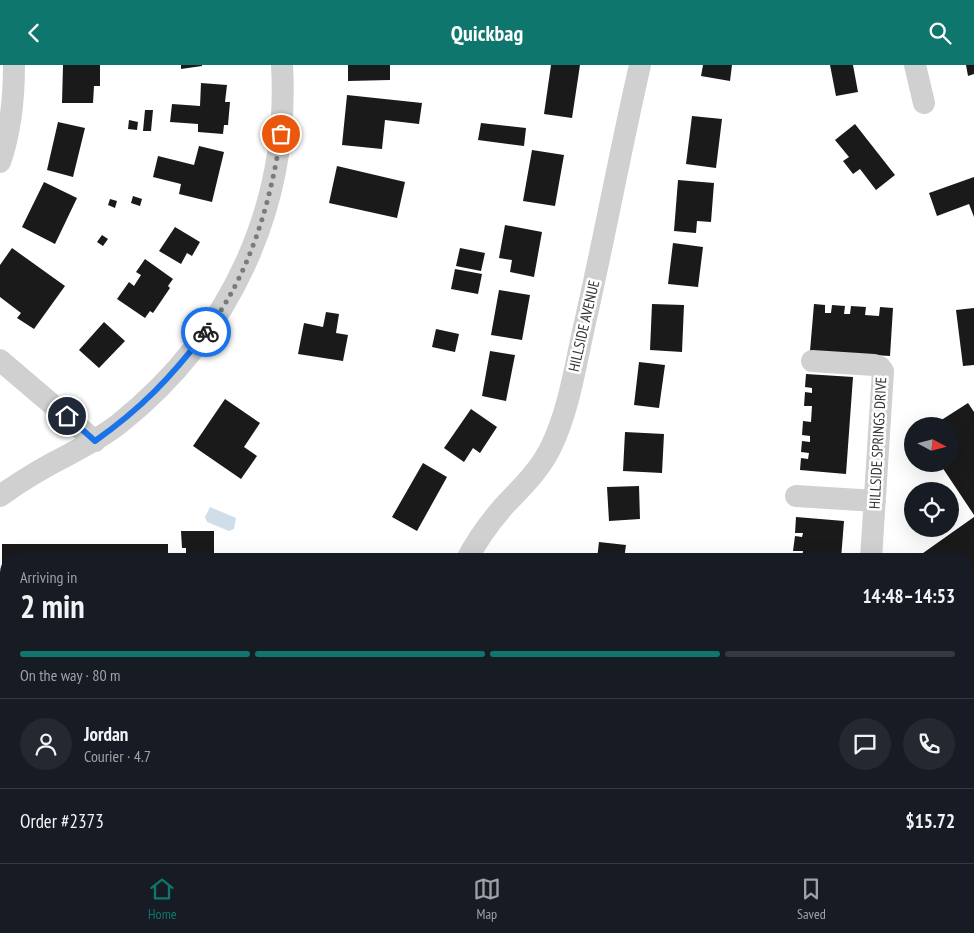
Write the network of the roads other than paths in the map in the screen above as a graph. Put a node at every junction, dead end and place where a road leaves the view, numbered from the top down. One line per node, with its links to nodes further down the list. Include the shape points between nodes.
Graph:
1 (14, 65): 6 (street, via 10,120)
2 (282, 65): 9 (street, via 281,134 274,179 261,225 236,285 214,321 180,365 150,397)
3 (640, 65): 13 (street, HILLSIDE AVENUE, via 563,419 543,461 503,507)
4 (915, 65): 5 (street)
5 (924, 103)
6 (0, 161)
7 (0, 360): 9 (street)
8 (812, 361): 12 (street, HILLSIDE SPRINGS DRIVE, via 874,365 883,371)
9 (95, 441): 10 (street)
10 (0, 496)
11 (796, 496): 12 (street)
12 (875, 501): 14 (street, HILLSIDE SPRINGS DRIVE)
13 (471, 553)
14 (871, 553)

